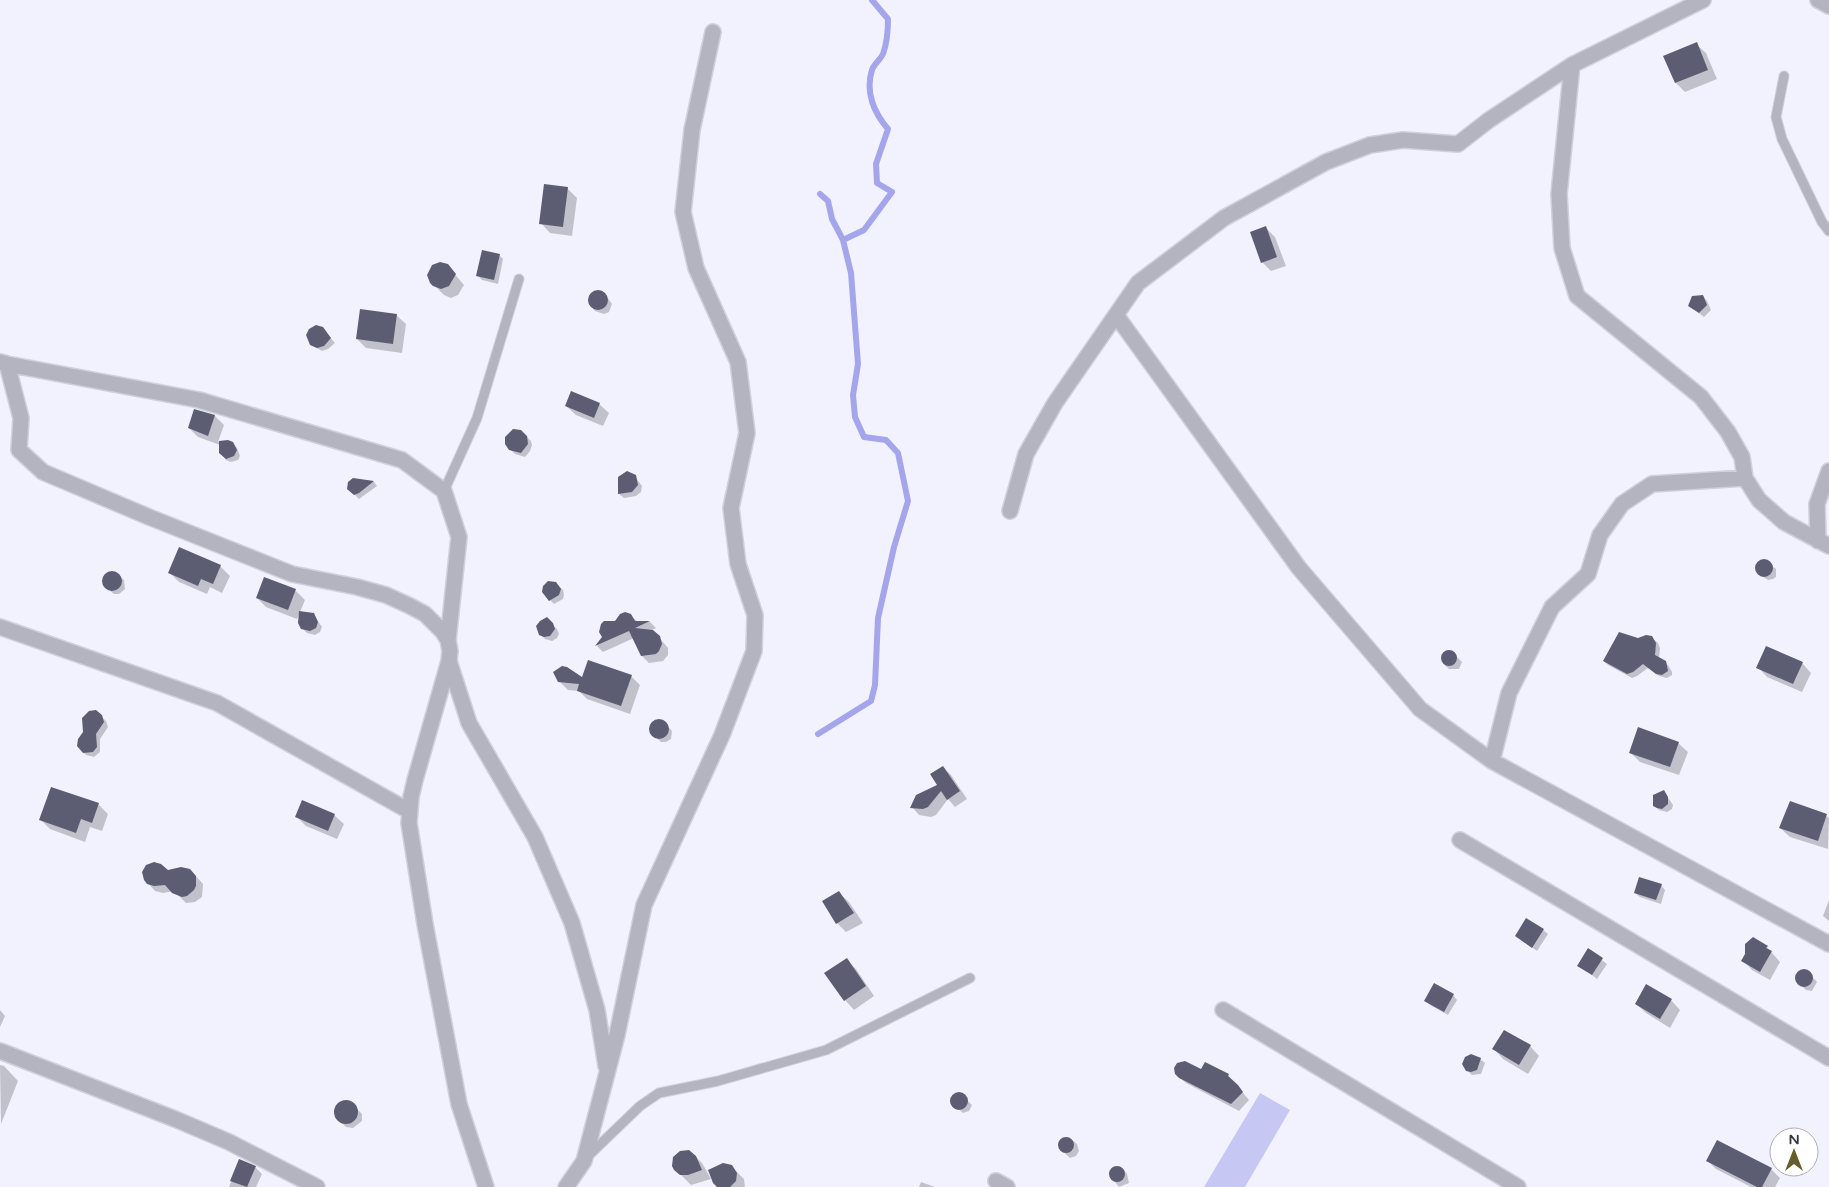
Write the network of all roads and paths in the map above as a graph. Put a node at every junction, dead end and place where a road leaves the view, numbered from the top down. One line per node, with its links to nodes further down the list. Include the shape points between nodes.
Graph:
1 (1703, 0): 5 (street)
2 (1818, 0): 3 (street)
3 (1829, 6)
4 (713, 32): 27 (street, via 692,130 683,212 696,268 738,362 746,433 731,508 738,564 755,615 754,651 722,735 644,905)
5 (1572, 66): 9 (street, via 1458,144 1403,140 1370,145 1309,171 1224,218 1138,282); 12 (street, via 1559,194 1562,248 1577,296 1701,398 1728,432 1742,457)
6 (1784, 76): 7 (lane, via 1776,117 1782,139)
7 (1829, 231)
8 (519, 279): 13 (lane, via 477,418)
9 (1116, 315): 14 (street, via 1055,403 1026,454); 19 (street, via 1306,575 1420,709)
10 (4, 363): 13 (street, via 209,403 402,460); 17 (street, via 21,418 19,450 43,472 292,574 386,595 425,614)
11 (1829, 471): 15 (street, via 1817,504)
12 (1746, 478): 15 (street, via 1759,500 1784,522); 19 (street, via 1652,484 1622,504 1600,535 1588,574 1552,607 1510,693)
13 (444, 491): 17 (street, via 459,537)
14 (1010, 511)
15 (1824, 543)
16 (0, 628): 20 (street, via 217,703)
17 (448, 640): 18 (street)
18 (449, 661): 20 (street); 27 (street, via 469,723 535,837 572,923 597,1010)
19 (1492, 761): 22 (street)
20 (409, 811): 30 (street, via 416,870 459,1104)
21 (1460, 840): 26 (street)
22 (1829, 944)
23 (970, 978): 28 (lane, via 826,1050 718,1082 659,1094 640,1106)
24 (1223, 1010): 32 (street)
25 (0, 1051): 29 (street, via 229,1142)
26 (1829, 1058)
27 (607, 1072): 28 (street)
28 (584, 1161): 31 (street)
29 (318, 1187)
30 (486, 1187)
31 (566, 1187)
32 (1518, 1187)

